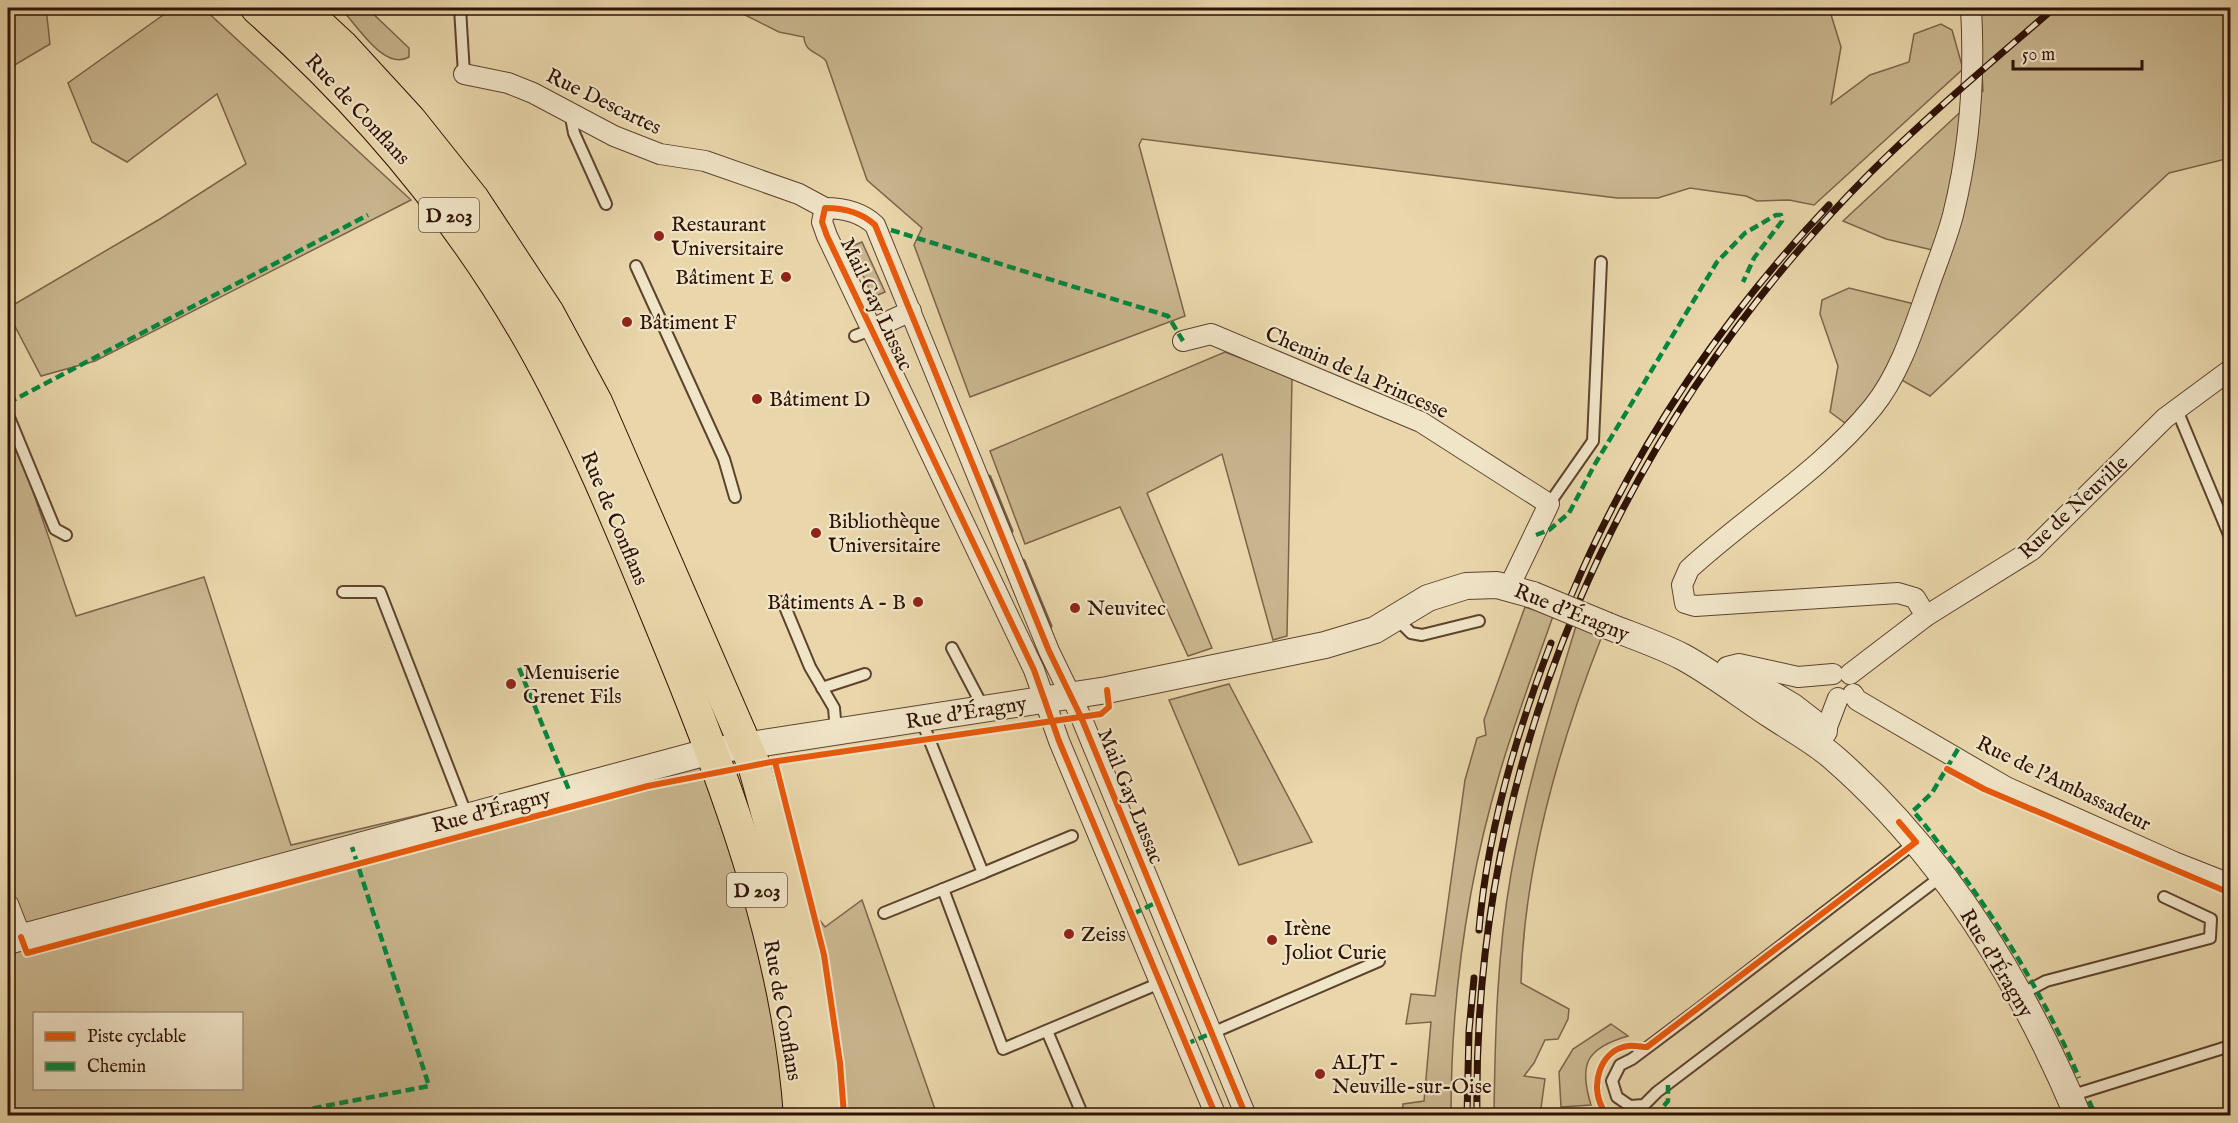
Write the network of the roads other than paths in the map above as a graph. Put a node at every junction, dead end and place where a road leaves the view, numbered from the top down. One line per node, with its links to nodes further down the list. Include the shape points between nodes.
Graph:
1 (257, 8): 41 (main road, Rue de Conflans / D 203, via 328,74 403,157 458,228 514,313 591,461)
2 (301, 8): 40 (main road, Rue de Conflans / D 203, via 364,69 440,155 548,313 614,441)
3 (460, 8): 5 (lane)
4 (1971, 8): 24 (street, via 1972,90 1953,216 1916,323 1890,380 1873,408 1831,451 1694,565 1684,575 1681,588 1684,603 1695,606 1898,593 1915,598)
5 (464, 74): 6 (street, Rue Descartes, via 508,83)
6 (570, 111): 7 (lane, via 574,133); 8 (street, Rue Descartes, via 614,136 660,154 705,161 799,194)
7 (606, 204)
8 (825, 208): 11 (street, Mail Gay Lussac, via 841,208 866,216 875,225); 12 (street, Mail Gay Lussac, via 822,222)
9 (1601, 262): 18 (lane, via 1593,441)
10 (636, 266): 17 (lane, via 724,459)
11 (911, 311): 12 (street, Mail Gay Lussac); 33 (street, Mail Gay Lussac)
12 (863, 333): 34 (street, Mail Gay Lussac, via 1029,660)
13 (1183, 341): 18 (street, Chemin de la Princesse, via 1211,333 1421,422)
14 (2230, 370): 15 (street, Rue de Neuville)
15 (2177, 410): 20 (lane); 24 (street, Rue de Neuville, via 2032,550)
16 (8, 416): 19 (lane, via 55,529)
17 (735, 497)
18 (1549, 504): 21 (street)
19 (66, 535)
20 (2230, 537)
21 (1521, 591): 25 (street, Rue d'Éragny, via 1472,586 1451,589); 28 (street, Rue d'Éragny, bridge)
22 (343, 592): 42 (lane, via 380,592)
23 (783, 602): 32 (lane)
24 (1926, 616): 31 (street, Rue de Neuville)
25 (1396, 617): 26 (lane, via 1411,633 1422,635); 33 (street, Rue d'Éragny, via 1375,630 1325,645)
26 (1479, 621)
27 (952, 648): 35 (lane)
28 (1682, 657): 29 (street); 36 (street, Rue d'Éragny)
29 (1725, 668): 31 (street, via 1739,664); 39 (street, Rue d'Éragny, via 1766,689)
30 (865, 674): 32 (lane)
31 (1843, 685): 39 (street); 48 (street, Rue de l'Ambassadeur, via 1857,700 2006,787)
32 (822, 688): 38 (lane, via 834,708)
33 (1070, 695): 34 (street, Rue d'Éragny); 51 (street, Mail Gay Lussac)
34 (1043, 700): 35 (street, Rue d'Éragny); 54 (street, Mail Gay Lussac)
35 (984, 709): 37 (street, Rue d'Éragny)
36 (1771, 715): 39 (street, via 1778,711 1816,733); 43 (street, Rue d'Éragny, via 1832,756)
37 (920, 719): 38 (street, Rue d'Éragny); 46 (lane)
38 (837, 731): 40 (street, Rue d'Éragny)
39 (1825, 732): 43 (street, Rue d'Éragny, via 1880,781)
40 (747, 744): 41 (street, Rue d'Éragny); 65 (main road, Rue de Conflans / D 203, via 805,949 820,1026)
41 (711, 751): 42 (street, Rue d'Éragny); 64 (main road, Rue de Conflans / D 203, via 778,966 791,1032)
42 (467, 816): 55 (street, Rue d'Éragny)
43 (1899, 822): 45 (street, Rue d'Éragny)
44 (1072, 836): 46 (lane)
45 (1917, 842): 47 (street, Rue d'Éragny); 47 (lane, via 1620,1065 1612,1081 1617,1097 1630,1106 1650,1101 1736,1030)
46 (983, 873): 49 (lane)
47 (1942, 876): 58 (street, Rue d'Éragny)
48 (2230, 884)
49 (943, 889): 53 (lane); 59 (lane, via 1003,1048)
50 (2164, 897): 58 (lane, via 2211,920 2210,938 2046,981)
51 (1158, 902): 54 (street); 60 (street, Mail Gay Lussac)
52 (8, 904): 55 (street)
53 (884, 913)
54 (1132, 914): 57 (street, Mail Gay Lussac)
55 (14, 939)
56 (1380, 961): 60 (lane)
57 (1160, 983): 59 (lane); 61 (street, Mail Gay Lussac)
58 (2019, 996): 63 (street, Rue d'Éragny)
59 (1047, 1030): 66 (lane)
60 (1212, 1033): 61 (street); 68 (street, Mail Gay Lussac)
61 (1186, 1044): 67 (street, Mail Gay Lussac)
62 (2230, 1046): 63 (lane)
63 (2074, 1106)
64 (800, 1116)
65 (830, 1116)
66 (1083, 1116)
67 (1216, 1116)
68 (1246, 1116)

